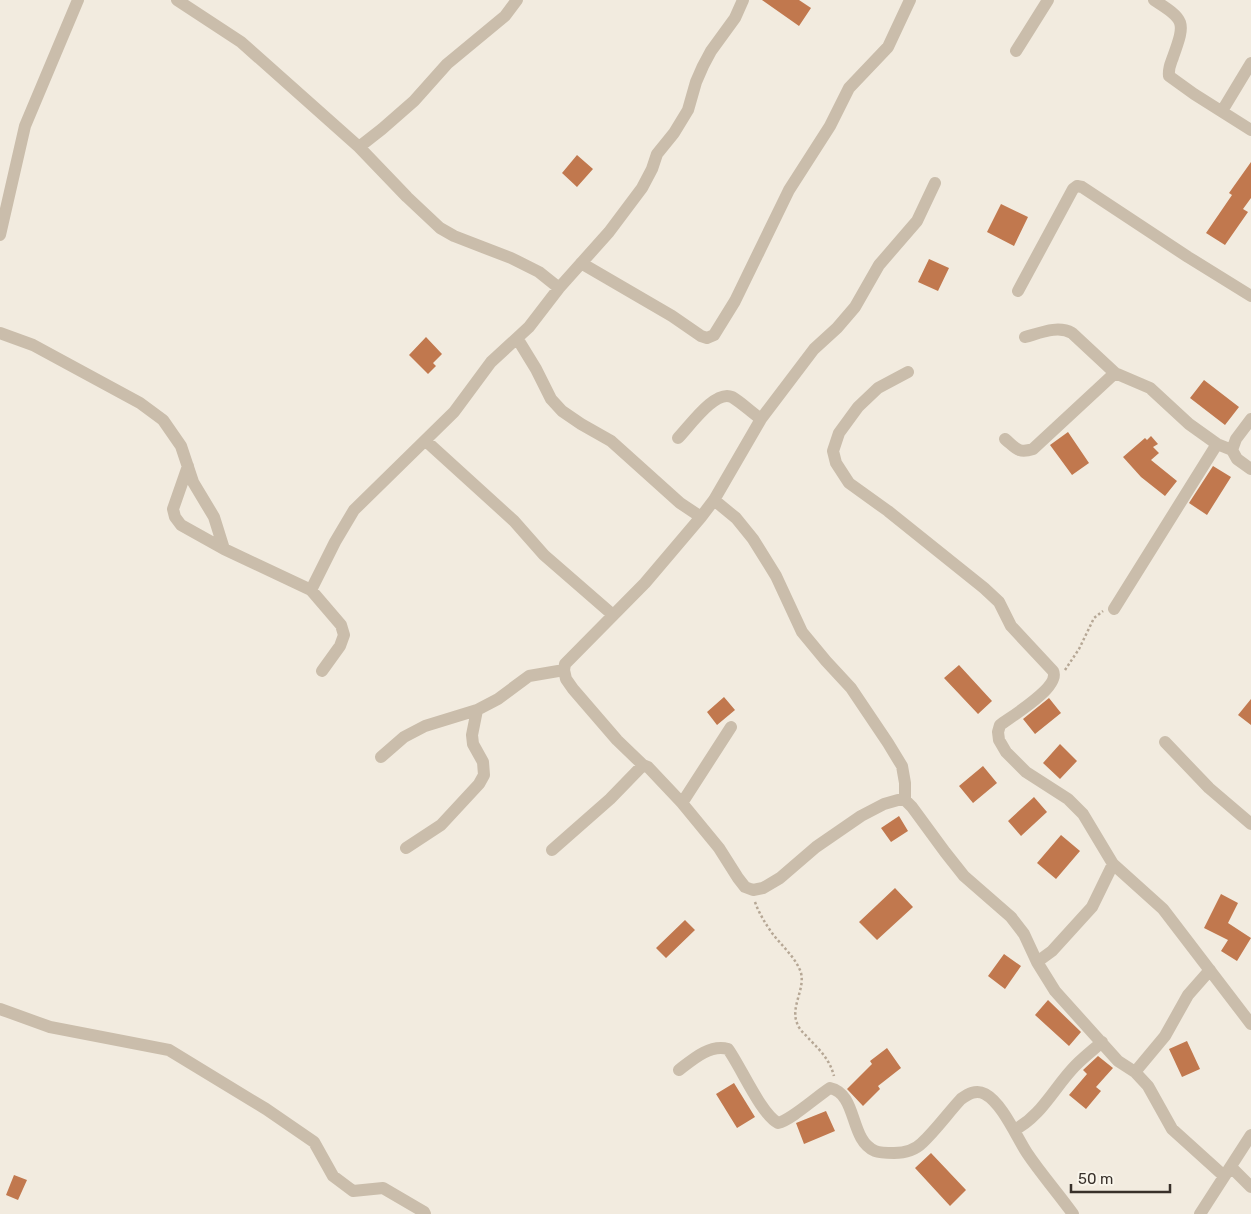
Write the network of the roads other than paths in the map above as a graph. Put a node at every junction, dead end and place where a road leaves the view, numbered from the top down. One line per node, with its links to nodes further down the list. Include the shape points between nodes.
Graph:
1 (78, 0): 14 (street, via 25,126)
2 (177, 0): 12 (street, via 242,42)
3 (517, 0): 12 (street, via 505,16 447,64 414,101)
4 (743, 0): 15 (street, via 703,66 688,110 657,154 642,188)
5 (910, 0): 15 (street, via 888,47 849,88 830,126 789,190 735,301 714,335 701,336)
6 (1048, 0): 8 (street)
7 (1154, 0): 10 (street, via 1176,14 1182,28 1169,76)
8 (1016, 51)
9 (1251, 63): 10 (street)
10 (1222, 111): 11 (street)
11 (1251, 130)
12 (359, 147): 16 (street, via 440,228 539,272)
13 (935, 183): 24 (street, via 917,221 879,264 855,307 814,348)
14 (0, 235)
15 (582, 263): 16 (street)
16 (558, 288): 21 (street)
17 (1018, 291): 18 (street, via 1077,186)
18 (1251, 296)
19 (0, 333): 31 (street, via 34,345 140,403 163,420 181,446)
20 (1025, 336): 23 (street, via 1065,329)
21 (517, 338): 28 (street, via 491,362 454,412); 34 (street, via 551,399 562,411 611,440 680,503)
22 (908, 372): 51 (street, via 878,388 858,407 839,433 833,451 836,463 849,483 999,602 1011,626 1053,671 1054,681 1047,690 1000,725 999,740 1026,772 1083,814)
23 (1115, 373): 27 (street, via 1033,448 1024,452 1018,450); 29 (street, via 1150,388 1189,424)
24 (761, 419): 26 (street, via 731,397 723,396 714,399); 33 (street)
25 (1251, 419): 30 (street)
26 (678, 438)
27 (1006, 438)
28 (426, 441): 36 (street, via 354,510); 38 (street, via 514,521 544,555)
29 (1217, 444): 30 (street); 37 (street)
30 (1232, 450): 32 (street, via 1236,459)
31 (188, 466): 35 (street, via 193,482 214,517); 35 (street, via 173,509 175,517 181,525)
32 (1251, 469)
33 (714, 500): 34 (street); 46 (street, via 753,538 776,576 802,632 851,688 888,743 902,766)
34 (701, 517): 38 (street)
35 (224, 549): 36 (street)
36 (311, 590): 40 (street, via 341,625 344,635)
37 (1114, 609)
38 (613, 615): 39 (street, via 565,664)
39 (564, 670): 41 (street, via 529,676); 45 (street, via 573,689)
40 (322, 671)
41 (478, 710): 44 (street, via 425,726 404,737); 49 (street, via 472,735 473,744 484,762 484,774 479,784 440,825)
42 (732, 727): 47 (street)
43 (1165, 742): 48 (street, via 1209,788)
44 (381, 757)
45 (643, 765): 47 (street); 50 (street)
46 (905, 800): 47 (street, via 884,804 861,816 816,847 780,878 754,890 738,878 719,848); 52 (street, via 964,876 1012,918 1024,934)
47 (682, 803)
48 (1251, 824)
49 (406, 848)
50 (552, 850)
51 (1114, 864): 52 (street, via 1092,907 1052,951); 53 (street, via 1163,909)
52 (1037, 962): 56 (street, via 1055,991)
53 (1210, 970): 55 (street); 58 (street, via 1188,995 1165,1036)
54 (0, 1009): 63 (street, via 50,1027 169,1050 314,1142 333,1176 353,1191 383,1188)
55 (1251, 1024)
56 (1102, 1042): 58 (street, via 1118,1061); 59 (street, via 1076,1065 1037,1113)
57 (679, 1070): 59 (street, via 716,1047 728,1049 760,1102 778,1124 830,1088 838,1090 862,1141 874,1151 909,1152 922,1144 961,1099 978,1091 996,1104)
58 (1135, 1072): 61 (street, via 1148,1086 1172,1129)
59 (1014, 1130): 64 (street, via 1026,1152)
60 (1251, 1135): 61 (street)
61 (1228, 1172): 62 (street); 65 (street)
62 (1251, 1187)
63 (425, 1214)
64 (1073, 1214)
65 (1200, 1214)

